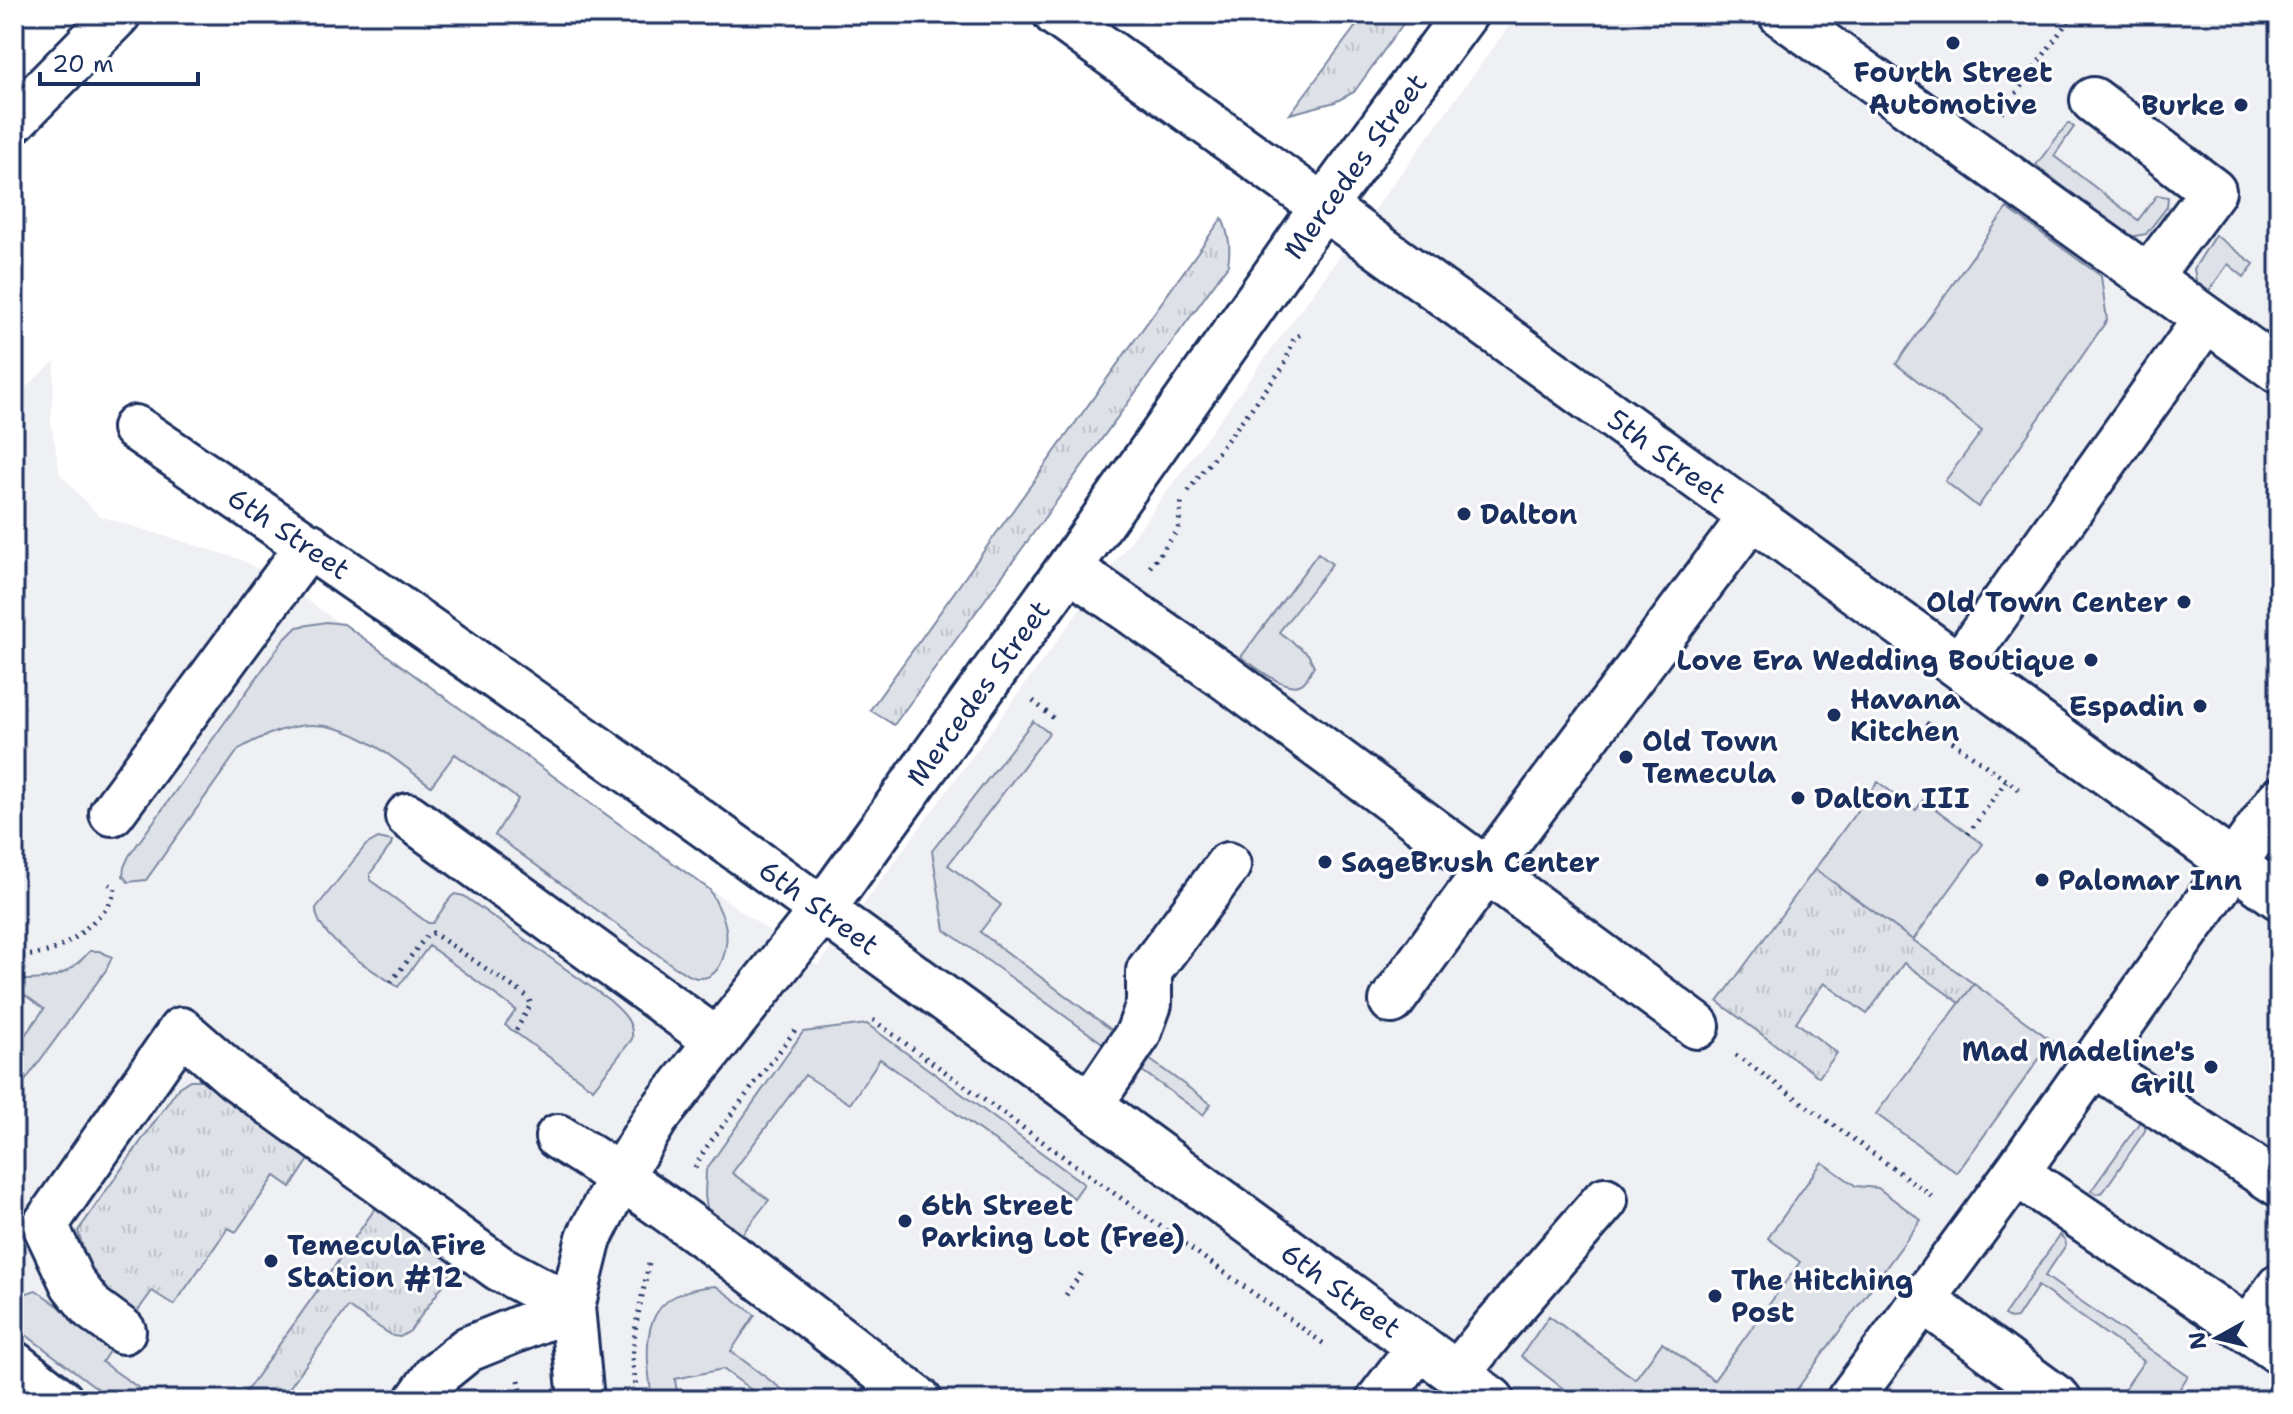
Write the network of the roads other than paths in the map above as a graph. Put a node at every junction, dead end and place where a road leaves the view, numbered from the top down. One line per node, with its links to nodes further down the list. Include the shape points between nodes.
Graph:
1 (118, 14): 6 (main road)
2 (1056, 14): 7 (main road, 5th Street)
3 (1465, 14): 7 (main road, Mercedes Street)
4 (1781, 14): 8 (main road)
5 (2093, 100): 8 (main road, via 2213,191)
6 (14, 120)
7 (1323, 207): 12 (main road, 5th Street); 14 (main road, Mercedes Street)
8 (2148, 278): 9 (main road)
9 (2206, 319): 10 (main road); 15 (main road)
10 (2279, 371)
11 (135, 428): 13 (main road, 6th Street)
12 (1752, 516): 15 (main road, 5th Street); 21 (main road)
13 (309, 545): 17 (main road); 23 (main road, 6th Street)
14 (1069, 568): 21 (main road); 23 (main road, Mercedes Street)
15 (1959, 666): 19 (main road, 5th Street)
16 (2279, 800): 19 (main road)
17 (112, 813)
18 (408, 816): 26 (main road)
19 (2233, 864): 22 (main road, 5th Street); 27 (main road)
20 (1228, 865): 28 (main road, via 1149,971 1149,1004 1138,1034)
21 (1486, 871): 24 (main road); 25 (main road)
22 (2279, 897)
23 (823, 909): 26 (main road, Mercedes Street); 28 (main road, 6th Street)
24 (1392, 1001)
25 (1697, 1026)
26 (717, 1041): 31 (main road, Mercedes Street, via 656,1118)
27 (2093, 1063): 30 (main road); 32 (main road)
28 (1090, 1105): 39 (main road, 6th Street)
29 (558, 1137): 31 (main road)
30 (2016, 1173): 35 (main road); 38 (main road)
31 (621, 1175): 36 (main road, Mercedes Street, via 589,1238); 45 (main road)
32 (2279, 1184)
33 (1605, 1200): 41 (main road)
34 (2279, 1287): 38 (main road)
35 (1923, 1300): 48 (main road); 49 (main road)
36 (572, 1307): 37 (main road, via 499,1268 235,1077 181,1030 45,1225 73,1284 92,1308); 43 (main road, via 468,1349 436,1375); 44 (main road, Mercedes Street)
37 (123, 1331)
38 (2263, 1340)
39 (1419, 1347): 41 (main road, 6th Street); 46 (main road)
40 (14, 1364): 42 (main road)
41 (1457, 1374): 47 (main road, 6th Street)
42 (60, 1400)
43 (418, 1400)
44 (581, 1400)
45 (919, 1400)
46 (1379, 1400)
47 (1492, 1400)
48 (1849, 1400)
49 (2059, 1400)

